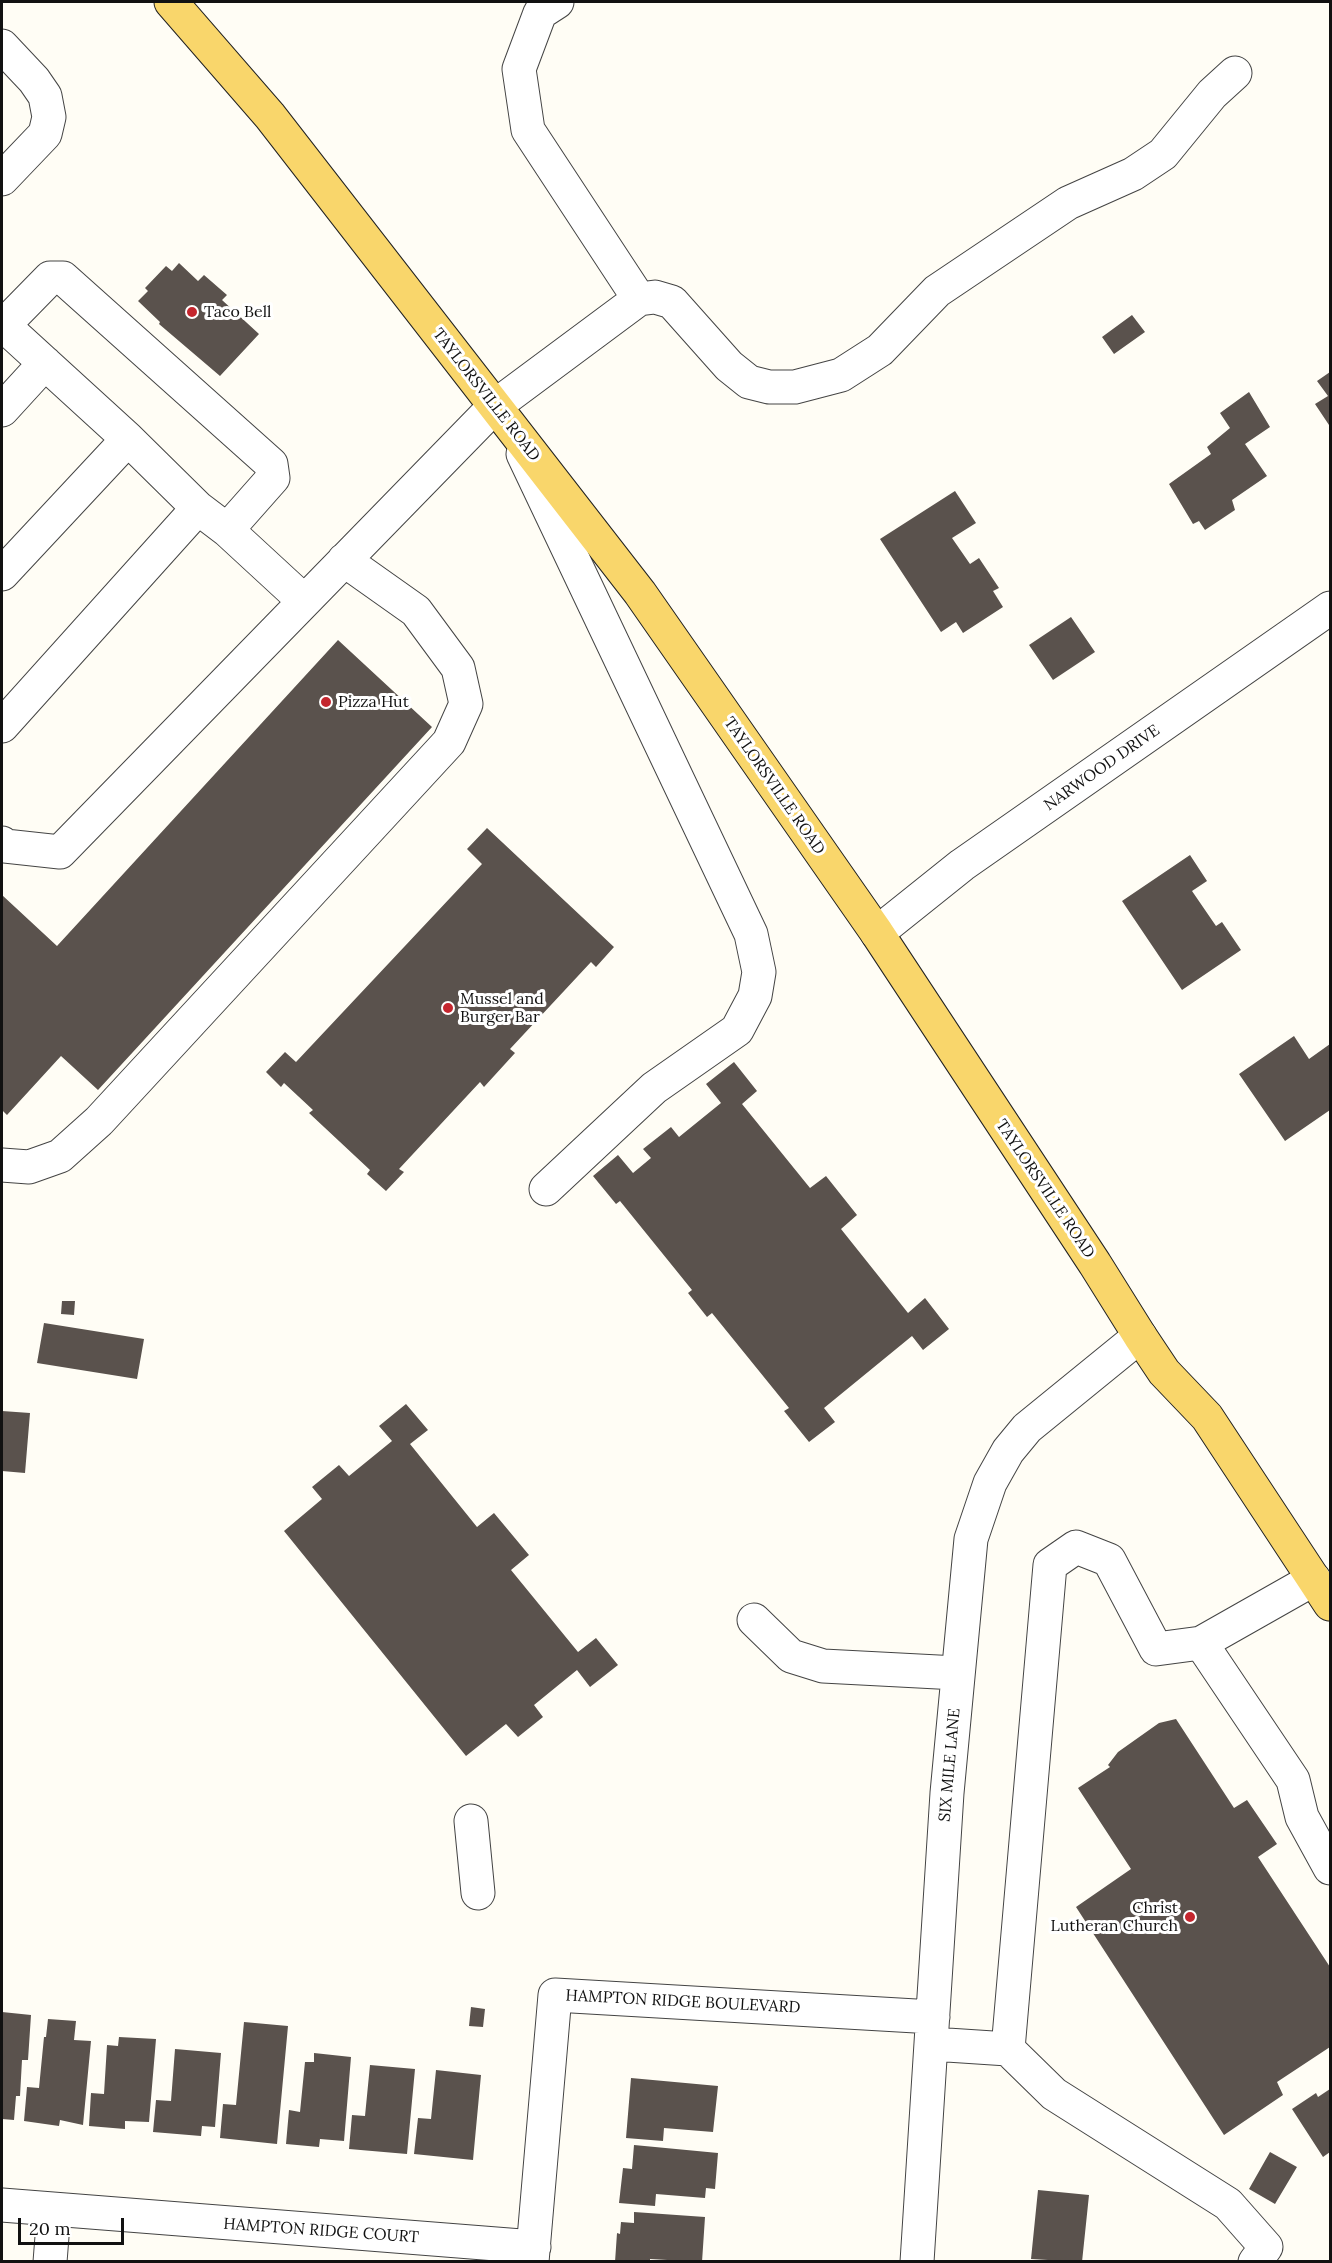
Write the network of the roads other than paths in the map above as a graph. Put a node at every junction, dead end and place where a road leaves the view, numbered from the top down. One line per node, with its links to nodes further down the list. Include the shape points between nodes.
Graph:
1 (171, 2): 10 (main road, TAYLORSVILLE ROAD, via 270,116)
2 (557, 2): 6 (street, via 540,13 519,69 528,130)
3 (2, 46): 5 (street, via 45,96 49,117 45,134)
4 (1235, 73): 6 (street, via 1212,94 1163,154 1133,174 1068,203 937,291 880,350 841,375 795,387 750,382 729,366 672,302 655,297)
5 (2, 179)
6 (639, 299): 10 (street)
7 (2, 325): 8 (street); 13 (street, via 50,278 63,278 271,464 273,478)
8 (45, 363): 9 (street); 11 (street)
9 (2, 410)
10 (501, 414): 14 (street); 20 (main road, TAYLORSVILLE ROAD, via 640,593); 22 (street, via 751,934 759,972 755,996 737,1030 654,1088)
11 (128, 439): 12 (street); 15 (street)
12 (198, 508): 13 (street); 18 (street)
13 (227, 530): 16 (street)
14 (344, 560): 16 (street); 21 (street, via 416,611 458,668 466,704 449,742 99,1120 60,1156 29,1167)
15 (2, 574)
16 (304, 601): 19 (street, via 60,852)
17 (1330, 608): 20 (street, NARWOOD DRIVE, via 962,865)
18 (2, 726)
19 (2, 843)
20 (877, 933): 23 (main road, TAYLORSVILLE ROAD)
21 (2, 1165)
22 (546, 1189)
23 (1140, 1336): 24 (main road, TAYLORSVILLE ROAD, via 1164,1372 1207,1417); 27 (street, SIX MILE LANE, via 1027,1428 990,1483 970,1548)
24 (1322, 1592): 26 (street)
25 (754, 1620): 27 (street, via 791,1656 823,1666)
26 (1200, 1643): 29 (street, via 1293,1780 1302,1816); 32 (street, via 1156,1649 1108,1560 1076,1547 1050,1565)
27 (957, 1673): 31 (street, SIX MILE LANE)
28 (471, 1821): 30 (street)
29 (1330, 1869)
30 (478, 1893)
31 (933, 2030): 32 (street); 35 (street, HAMPTON RIDGE BOULEVARD, via 555,1995); 37 (street, SIX MILE LANE)
32 (1008, 2049): 38 (street, via 1054,2094 1228,2204 1266,2247)
33 (2, 2205): 34 (street, HAMPTON RIDGE COURT)
34 (54, 2211): 35 (street, HAMPTON RIDGE COURT); 36 (street)
35 (533, 2254)
36 (50, 2262)
37 (917, 2262)
38 (1255, 2262)

